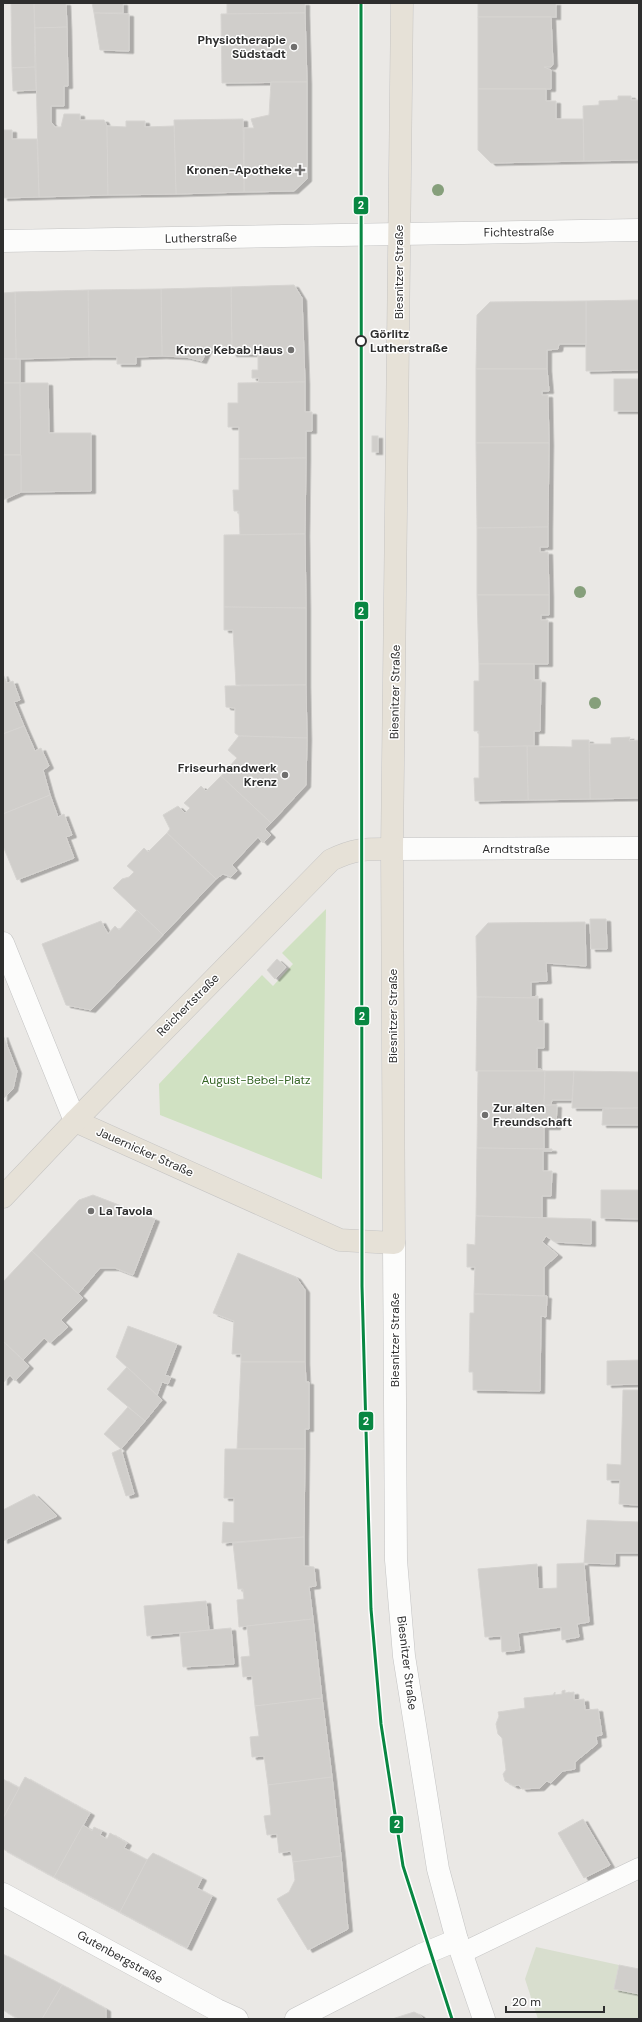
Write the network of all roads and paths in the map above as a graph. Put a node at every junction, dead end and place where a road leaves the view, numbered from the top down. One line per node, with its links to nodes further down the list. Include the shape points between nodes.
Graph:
1 (402, 3): 3 (main road, Biesnitzer Straße)
2 (639, 230): 3 (street, Fichtestraße)
3 (399, 234): 4 (street, Lutherstraße); 6 (main road, Biesnitzer Straße)
4 (3, 241)
5 (639, 848): 6 (street, Arndtstraße)
6 (392, 849): 8 (main road, Reichertstraße, via 350,851 332,860); 10 (main road, Biesnitzer Straße)
7 (3, 943): 8 (street)
8 (75, 1121): 9 (main road, Reichertstraße); 10 (main road, Jauernicker Straße, via 340,1240)
9 (3, 1197)
10 (394, 1243): 13 (street, Biesnitzer Straße, via 396,1560 404,1649 438,1869)
11 (639, 1868): 13 (lane)
12 (3, 1894): 14 (street, Gutenbergstraße)
13 (460, 1947): 15 (street, via 421,1955); 16 (street, Biesnitzer Straße)
14 (237, 2019)
15 (296, 2019)
16 (484, 2019)

